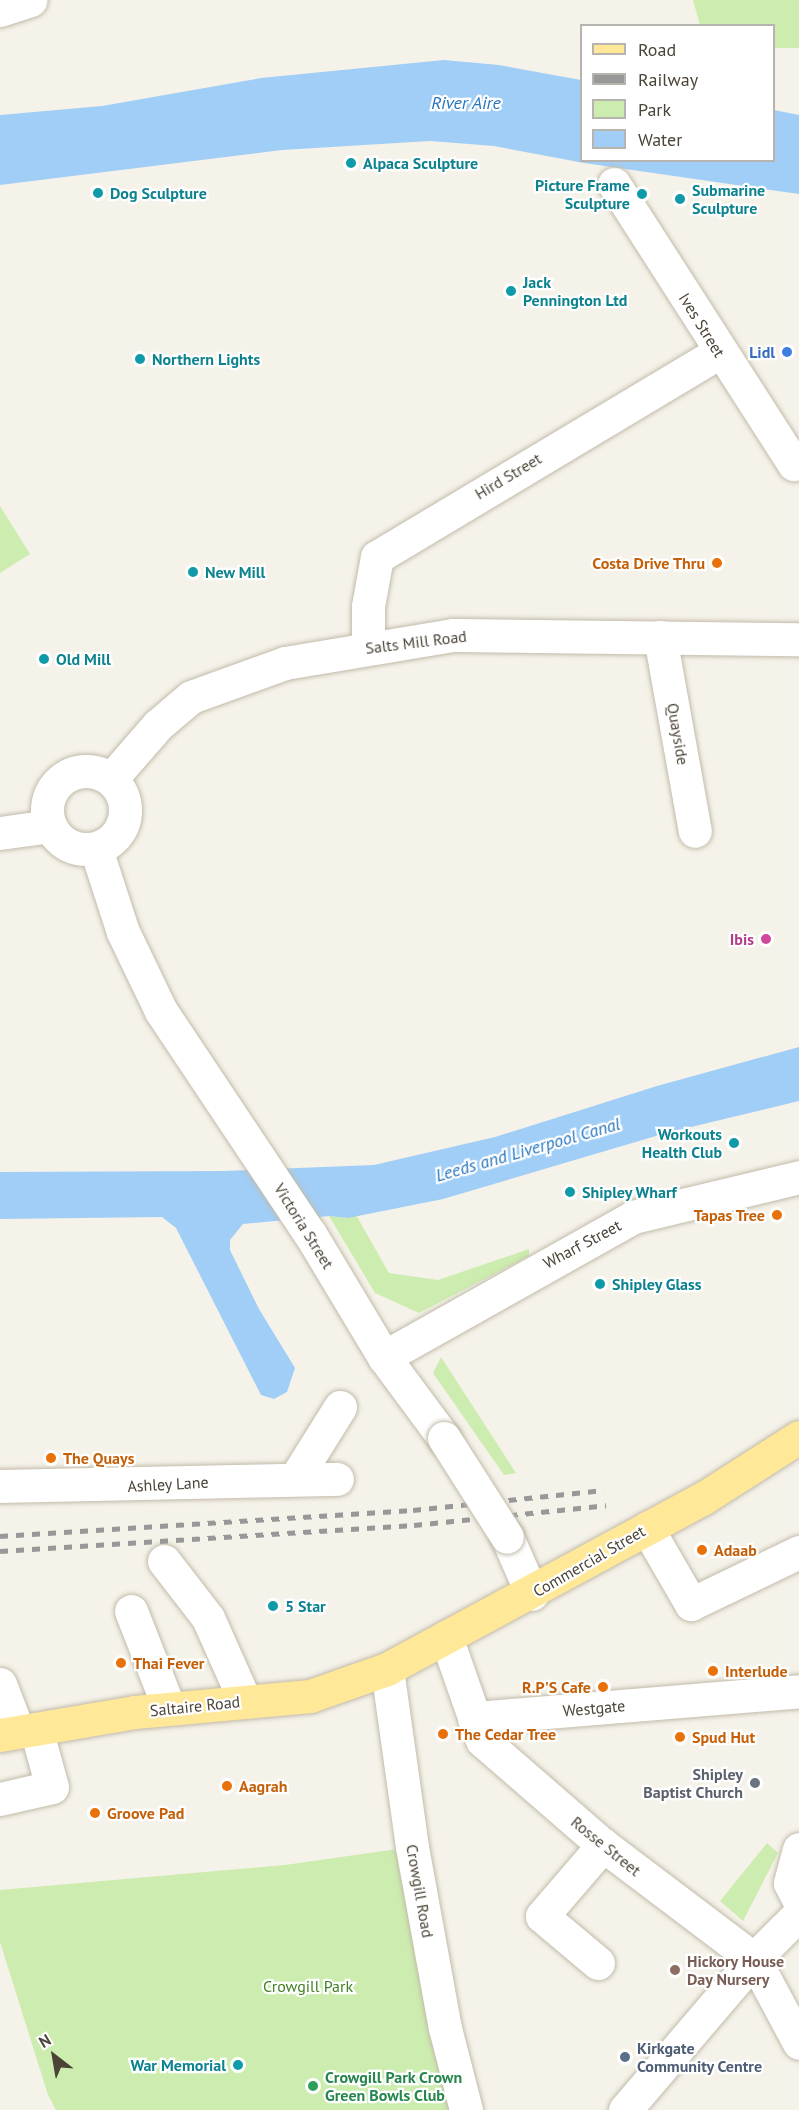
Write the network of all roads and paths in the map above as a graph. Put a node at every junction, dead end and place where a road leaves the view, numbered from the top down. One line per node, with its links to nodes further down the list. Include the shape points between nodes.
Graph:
1 (30, 0): 2 (street)
2 (0, 10)
3 (614, 184): 4 (street, Ives Street)
4 (719, 352): 5 (street, Ives Street); 8 (street, Hird Street, via 377,557 369,598)
5 (794, 464)
6 (660, 637): 7 (street, Salts Mill Road); 8 (street, Salts Mill Road, via 453,635); 11 (street, Quayside)
7 (799, 639)
8 (368, 647): 9 (street, Salts Mill Road, via 285,663 191,697 158,725)
9 (111, 779): 10 (street, via 85,770 60,780 49,796 46,813); 13 (street, via 120,789 126,814 114,839)
10 (50, 826): 12 (street); 13 (street, via 74,848)
11 (695, 831)
12 (0, 834)
13 (96, 849): 15 (street, Victoria Street, via 123,932 161,1011 309,1234)
14 (798, 1181): 15 (street, Wharf Street, via 633,1217)
15 (384, 1357): 24 (street, Victoria Street, bridge, via 444,1438 507,1537)
16 (339, 1407): 18 (street)
17 (795, 1443): 21 (main road, Commercial Street)
18 (296, 1479): 19 (street, Ashley Lane); 20 (street, Ashley Lane, via 138,1486)
19 (337, 1479)
20 (0, 1486)
21 (647, 1528): 22 (street, via 691,1604); 24 (main road, Commercial Street)
22 (799, 1552)
23 (164, 1561): 30 (street, via 208,1618)
24 (532, 1594): 26 (main road, Commercial Street)
25 (131, 1611): 31 (street)
26 (446, 1637): 27 (main road, Commercial Street); 32 (street)
27 (387, 1669): 30 (main road, Saltaire Road, via 310,1696); 42 (street, Crowgill Road, via 412,1846 445,2028)
28 (0, 1684): 33 (street)
29 (799, 1691): 32 (street, Westgate)
30 (246, 1701): 31 (main road, Saltaire Road)
31 (170, 1708): 33 (main road, Saltaire Road)
32 (474, 1718): 35 (street, Rosse Street, via 482,1740)
33 (18, 1731): 34 (street, via 52,1787)
34 (0, 1799)
35 (603, 1845): 39 (street, Rosse Street); 40 (street, via 542,1916)
36 (799, 1849): 37 (street, via 789,1882)
37 (799, 1901)
38 (799, 1914): 39 (street)
39 (754, 1959): 41 (street); 43 (street)
40 (597, 1963)
41 (799, 2043)
42 (466, 2110)
43 (625, 2110)

